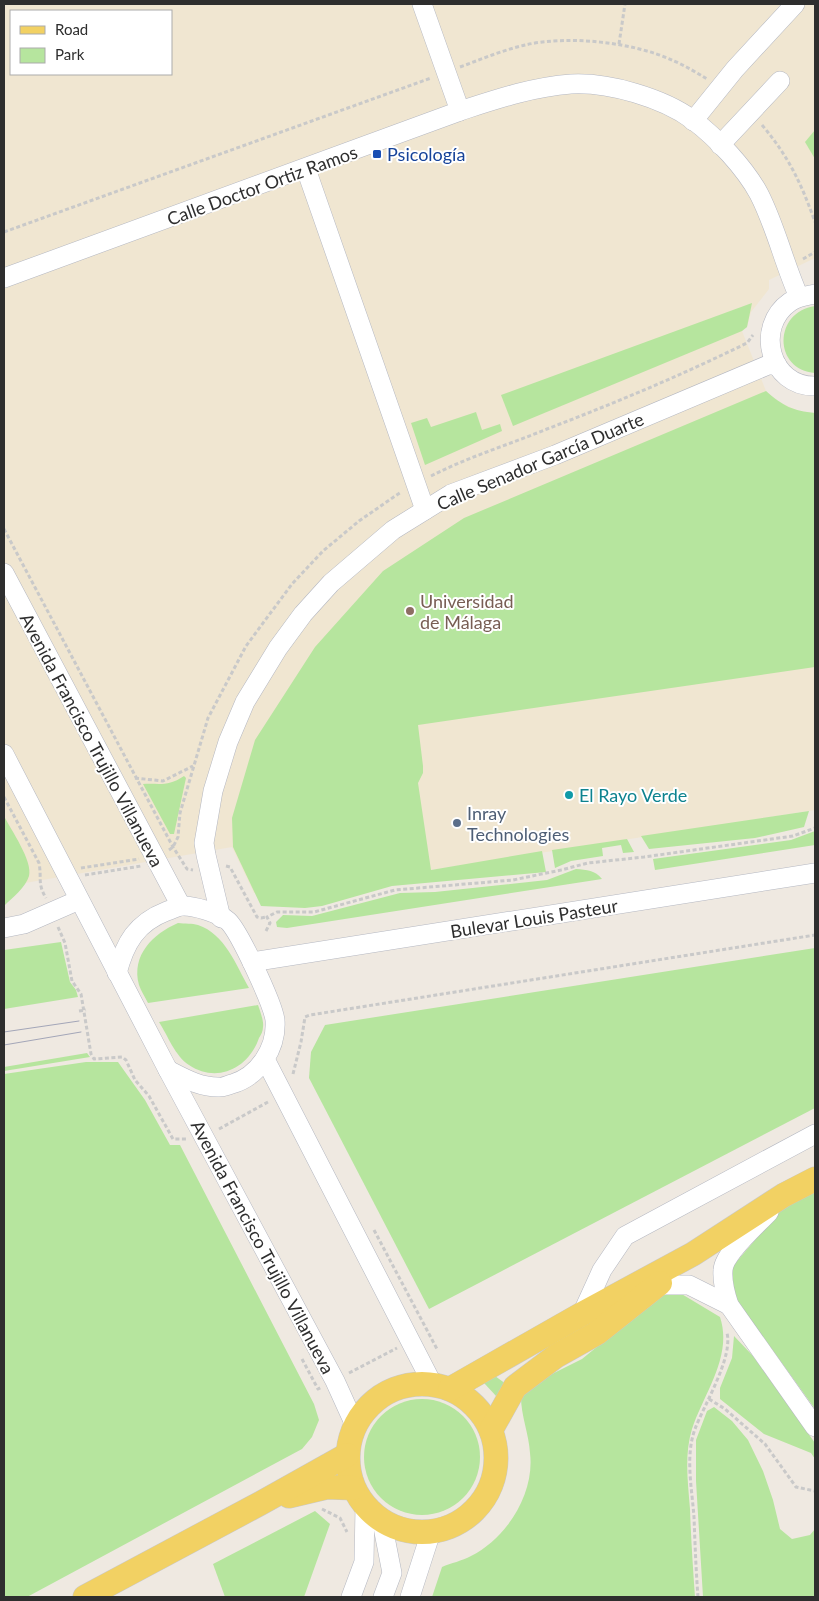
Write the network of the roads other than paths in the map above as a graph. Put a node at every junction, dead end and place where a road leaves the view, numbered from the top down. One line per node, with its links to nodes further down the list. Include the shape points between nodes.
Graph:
1 (422, 4): 4 (street)
2 (795, 4): 5 (street)
3 (780, 81): 6 (street)
4 (460, 111): 5 (street, Calle Doctor Ortiz Ramos, via 508,96 573,84 613,88 639,95); 7 (street, Calle Doctor Ortiz Ramos)
5 (693, 120): 6 (street, Calle Doctor Ortiz Ramos)
6 (720, 144): 9 (street, Calle Doctor Ortiz Ramos, via 746,173 759,195)
7 (306, 169): 8 (street, Calle Doctor Ortiz Ramos); 12 (street)
8 (4, 278)
9 (807, 296): 10 (street, via 790,302 772,324 771,352)
10 (777, 365): 11 (street, via 798,383); 12 (street, Calle Senador García Duarte, via 768,365 555,455 451,494)
11 (815, 386)
12 (425, 510): 18 (street, Calle Senador García Duarte, via 393,530 331,583 278,648 245,702 213,791 204,843)
13 (4, 573): 17 (street, Avenida Francisco Trujillo Villanueva, via 150,860)
14 (4, 754): 16 (street, via 71,873)
15 (815, 874): 20 (street, Bulevar Louis Pasteur)
16 (79, 900): 19 (street, via 24,924); 21 (street)
17 (181, 906): 18 (street, via 195,907); 21 (street, via 152,917 135,934 123,952)
18 (221, 918): 20 (street, via 228,921)
19 (4, 928)
20 (252, 962): 22 (street, via 275,1018 274,1036)
21 (118, 973): 23 (street)
22 (265, 1059): 23 (street, via 245,1080 220,1088 199,1085); 31 (street)
23 (168, 1070): 32 (street, Avenida Francisco Trujillo Villanueva, via 335,1381)
24 (815, 1134): 30 (street, via 625,1236 602,1270)
25 (815, 1179): 26 (main road)
26 (784, 1195): 27 (main road); 29 (street, via 731,1251 723,1268)
27 (693, 1254): 28 (main road); 30 (main road)
28 (658, 1285): 29 (street, via 689,1284); 34 (main road, via 597,1332 556,1356 515,1387)
29 (728, 1305): 33 (street)
30 (582, 1314): 31 (main road)
31 (441, 1387): 32 (main road, via 409,1385 387,1392 368,1406); 34 (main road, via 467,1399)
32 (355, 1425): 35 (main road)
33 (815, 1427)
34 (491, 1430): 38 (main road, via 496,1452 495,1475 486,1496 472,1513 453,1526)
35 (347, 1455): 36 (main road); 37 (main road, via 348,1472)
36 (261, 1503): 37 (main road, via 327,1487); 39 (main road)
37 (366, 1506): 38 (main road, via 406,1531); 40 (street, via 364,1562); 41 (street, via 392,1573)
38 (432, 1532): 42 (street)
39 (85, 1597)
40 (351, 1597)
41 (383, 1597)
42 (410, 1597)

